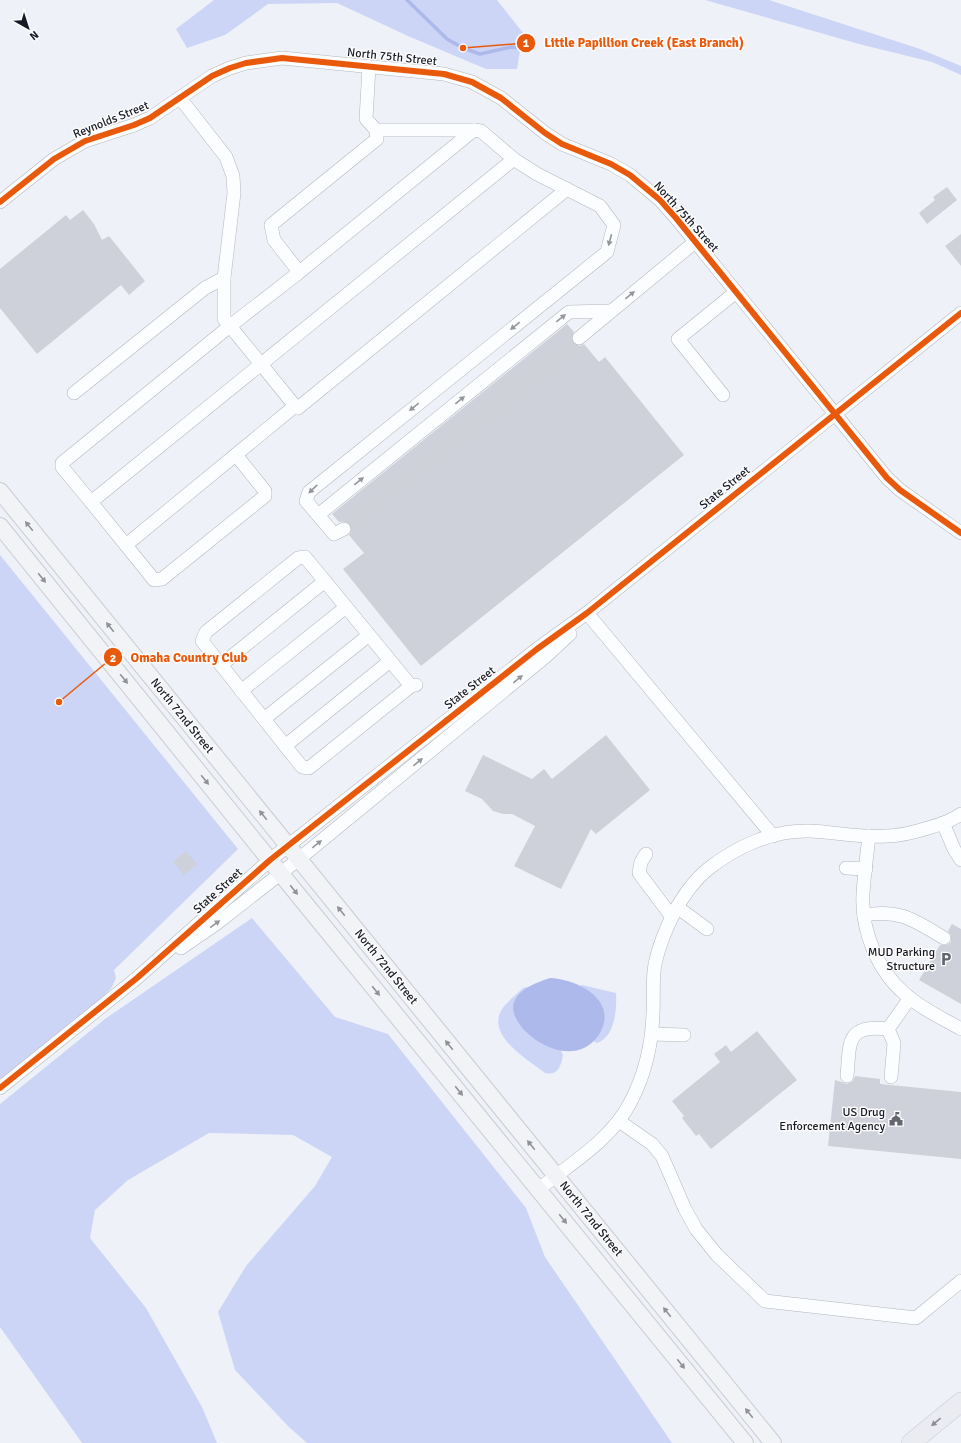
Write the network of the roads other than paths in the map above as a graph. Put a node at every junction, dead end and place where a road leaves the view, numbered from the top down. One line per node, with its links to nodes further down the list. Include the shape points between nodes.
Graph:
1 (282, 58): 2 (street, North 75th Street); 3 (street, Reynolds Street, via 230,68 212,76)
2 (369, 66): 4 (street, via 366,119); 9 (street, North 75th Street, via 444,74 486,88 562,144 611,164 641,183 660,200)
3 (180, 98): 8 (street, Reynolds Street, via 150,118 85,141 69,150); 11 (street, via 226,157 232,170 234,193)
4 (376, 130): 5 (street); 10 (street, via 377,139 271,225 274,240 296,268)
5 (474, 130): 6 (street, via 481,131); 10 (street)
6 (514, 159): 7 (street); 17 (street)
7 (567, 189): 20 (street, via 298,408); 25 (street, one-way to 25, via 600,206 614,225 607,252 308,492 306,501)
8 (0, 202)
9 (695, 242): 12 (street, North 75th Street); 13 (street, one-way to 9)
10 (297, 274): 15 (street)
11 (224, 278): 15 (street, via 224,319); 18 (street, via 205,288)
12 (736, 292): 19 (street, via 678,339); 21 (street, North 75th Street)
13 (611, 311): 16 (street); 25 (street, one-way to 13, via 569,312)
14 (961, 313): 21 (street, State Street)
15 (230, 326): 17 (street); 24 (street, via 62,463 62,467)
16 (579, 338)
17 (260, 363): 20 (street); 24 (street)
18 (74, 393)
19 (723, 395)
20 (295, 406): 22 (street)
21 (834, 415): 28 (street, North 75th Street, via 887,478 905,494); 32 (street, State Street)
22 (236, 455): 29 (street); 29 (street, via 265,491 265,496 162,579 154,580)
23 (0, 491): 43 (main road, North 72nd Street, one-way to 23)
24 (91, 502): 29 (street)
25 (318, 515): 27 (street, via 334,534)
26 (0, 526): 46 (main road, North 72nd Street, one-way to 46)
27 (344, 529)
28 (961, 533)
29 (126, 545)
30 (325, 581): 31 (street); 35 (street); 35 (street, via 305,558 298,558 206,632 202,641)
31 (346, 607): 33 (street); 36 (street)
32 (587, 613): 41 (street); 43 (street, State Street); 45 (street, State Street, one-way to 32, via 545,657 568,636)
33 (369, 635): 34 (street); 37 (street)
34 (390, 661): 38 (street); 38 (street, via 413,686 309,768 302,767)
35 (221, 665): 36 (street)
36 (241, 691): 37 (street)
37 (264, 719): 38 (street)
38 (285, 746)
39 (961, 814): 40 (street)
40 (943, 823): 42 (street, via 912,833); 47 (street)
41 (773, 836): 42 (street, via 808,831); 51 (street, via 741,847 711,867 693,886)
42 (869, 836): 49 (street)
43 (288, 845): 45 (main road, North 72nd Street); 46 (street, State Street)
44 (646, 854): 51 (street, via 639,873)
45 (299, 859): 50 (street, State Street); 65 (main road, North 72nd Street, one-way to 45)
46 (270, 860): 50 (main road, North 72nd Street); 55 (street, State Street)
47 (961, 860)
48 (846, 868): 49 (street)
49 (866, 869): 52 (street)
50 (281, 874): 55 (street, State Street, one-way to 50, via 216,924); 66 (main road, North 72nd Street, one-way to 66)
51 (675, 912): 53 (street); 59 (street, via 655,964)
52 (864, 915): 54 (street, via 897,913); 56 (street, via 878,959 890,978)
53 (707, 929)
54 (944, 938)
55 (137, 978): 63 (street, State Street)
56 (910, 998): 57 (street); 58 (street)
57 (888, 1029): 61 (street, via 864,1028 853,1036 850,1042); 62 (street, via 894,1043)
58 (961, 1029)
59 (652, 1034): 60 (street); 64 (street, via 640,1083 630,1105)
60 (684, 1035)
61 (847, 1076)
62 (890, 1077)
63 (0, 1088)
64 (619, 1120): 65 (street, via 600,1141); 67 (street, via 652,1144 662,1156 696,1229 717,1255 765,1301 916,1318)
65 (556, 1176): 66 (street); 70 (main road, North 72nd Street, one-way to 65)
66 (539, 1189): 69 (main road, North 72nd Street, one-way to 69)
67 (961, 1281)
68 (961, 1402): 71 (highway, one-way to 71)
69 (745, 1443)
70 (773, 1443)
71 (911, 1443)

